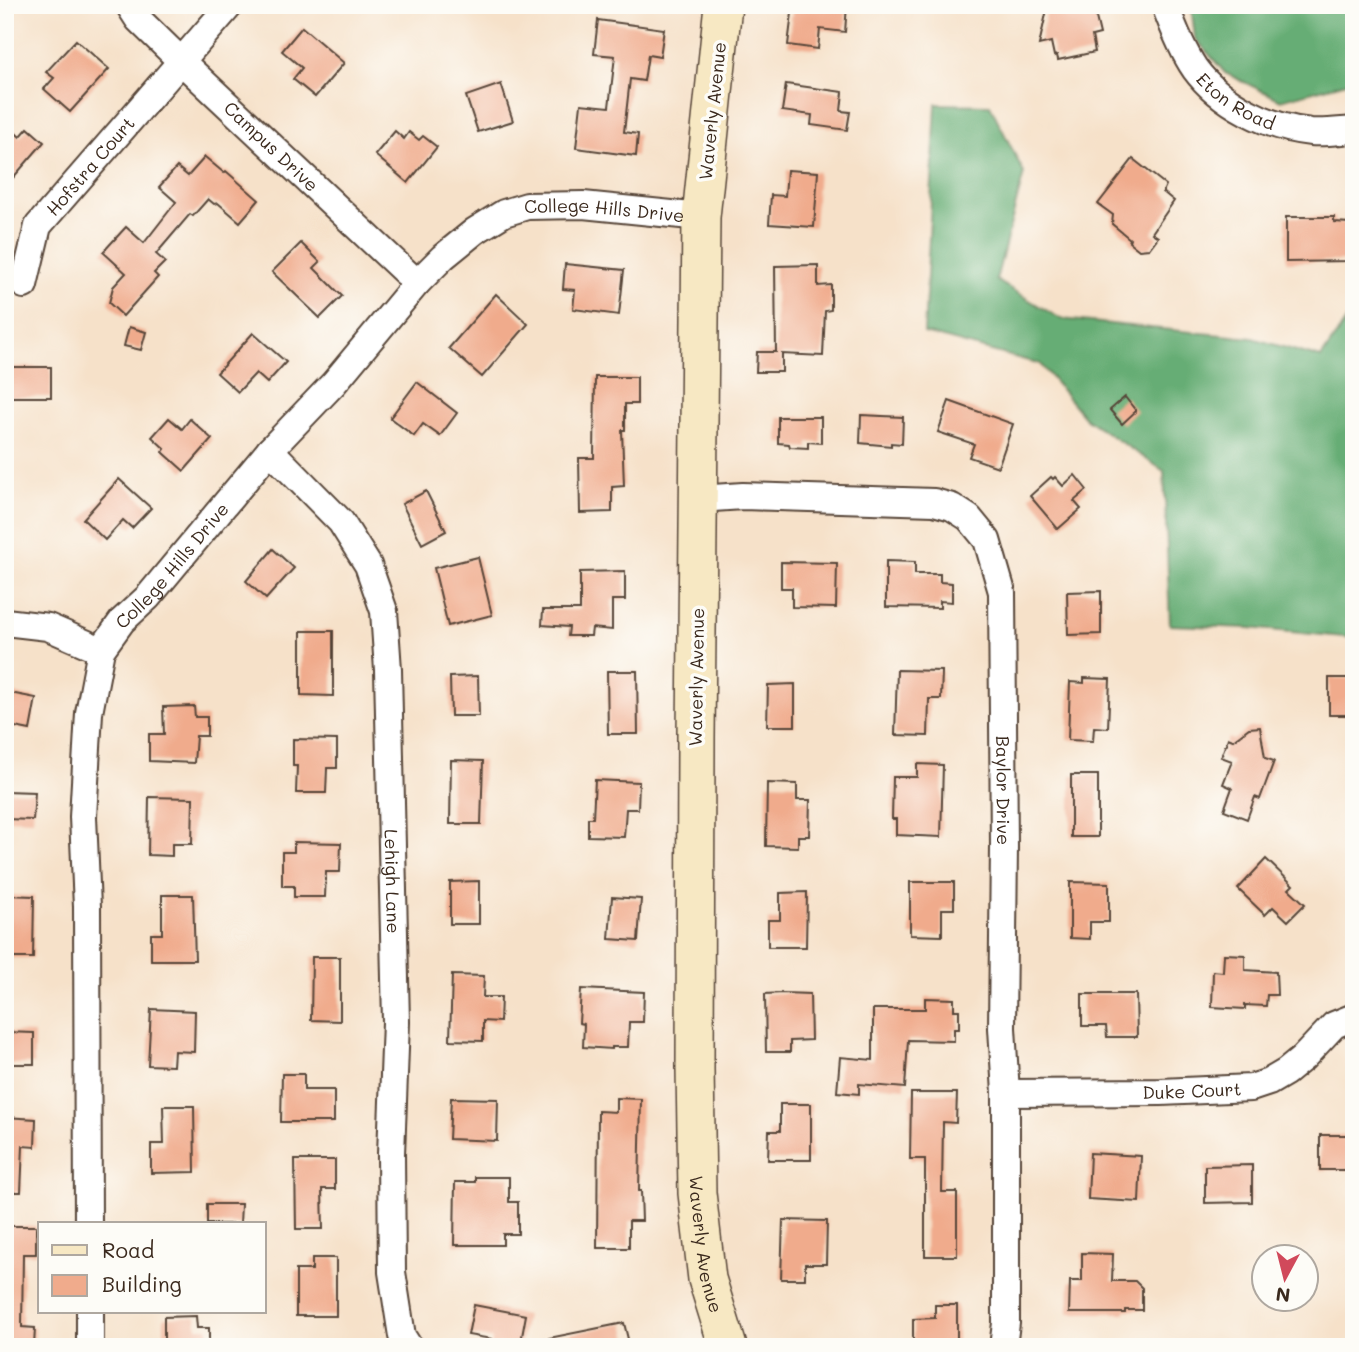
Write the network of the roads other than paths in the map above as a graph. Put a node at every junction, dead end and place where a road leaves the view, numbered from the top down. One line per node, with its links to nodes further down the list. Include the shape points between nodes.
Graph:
1 (129, 5): 5 (street, Campus Drive)
2 (230, 5): 5 (street, Hofstra Court)
3 (723, 5): 7 (street, Waverly Avenue)
4 (1166, 5): 6 (street, Eton Road, via 1179,41 1196,69 1223,98 1278,125 1308,132)
5 (182, 62): 8 (street, Campus Drive); 9 (street, Hofstra Court, via 38,226)
6 (1354, 130)
7 (702, 217): 8 (street, College Hills Drive, via 583,205 527,206 504,213 475,232); 11 (street, Waverly Avenue)
8 (417, 283): 10 (street, College Hills Drive, via 334,383)
9 (24, 285)
10 (270, 450): 13 (street, College Hills Drive); 19 (street, Lehigh Lane, via 341,523 368,565 384,611 396,1022 392,1272 402,1336)
11 (698, 499): 15 (street, Baylor Drive, via 743,496 934,502 969,518 986,540 1002,592); 20 (street, Waverly Avenue, via 697,1192 707,1279)
12 (5, 622): 13 (street, via 48,627)
13 (101, 650): 16 (street, College Hills Drive, via 89,713 83,817)
14 (1354, 1017): 15 (street, Duke Court, via 1334,1025 1286,1072 1251,1088)
15 (1006, 1093): 21 (street, Baylor Drive)
16 (88, 1222)
17 (90, 1314): 18 (street)
18 (90, 1347)
19 (409, 1347)
20 (728, 1347)
21 (1003, 1347)

